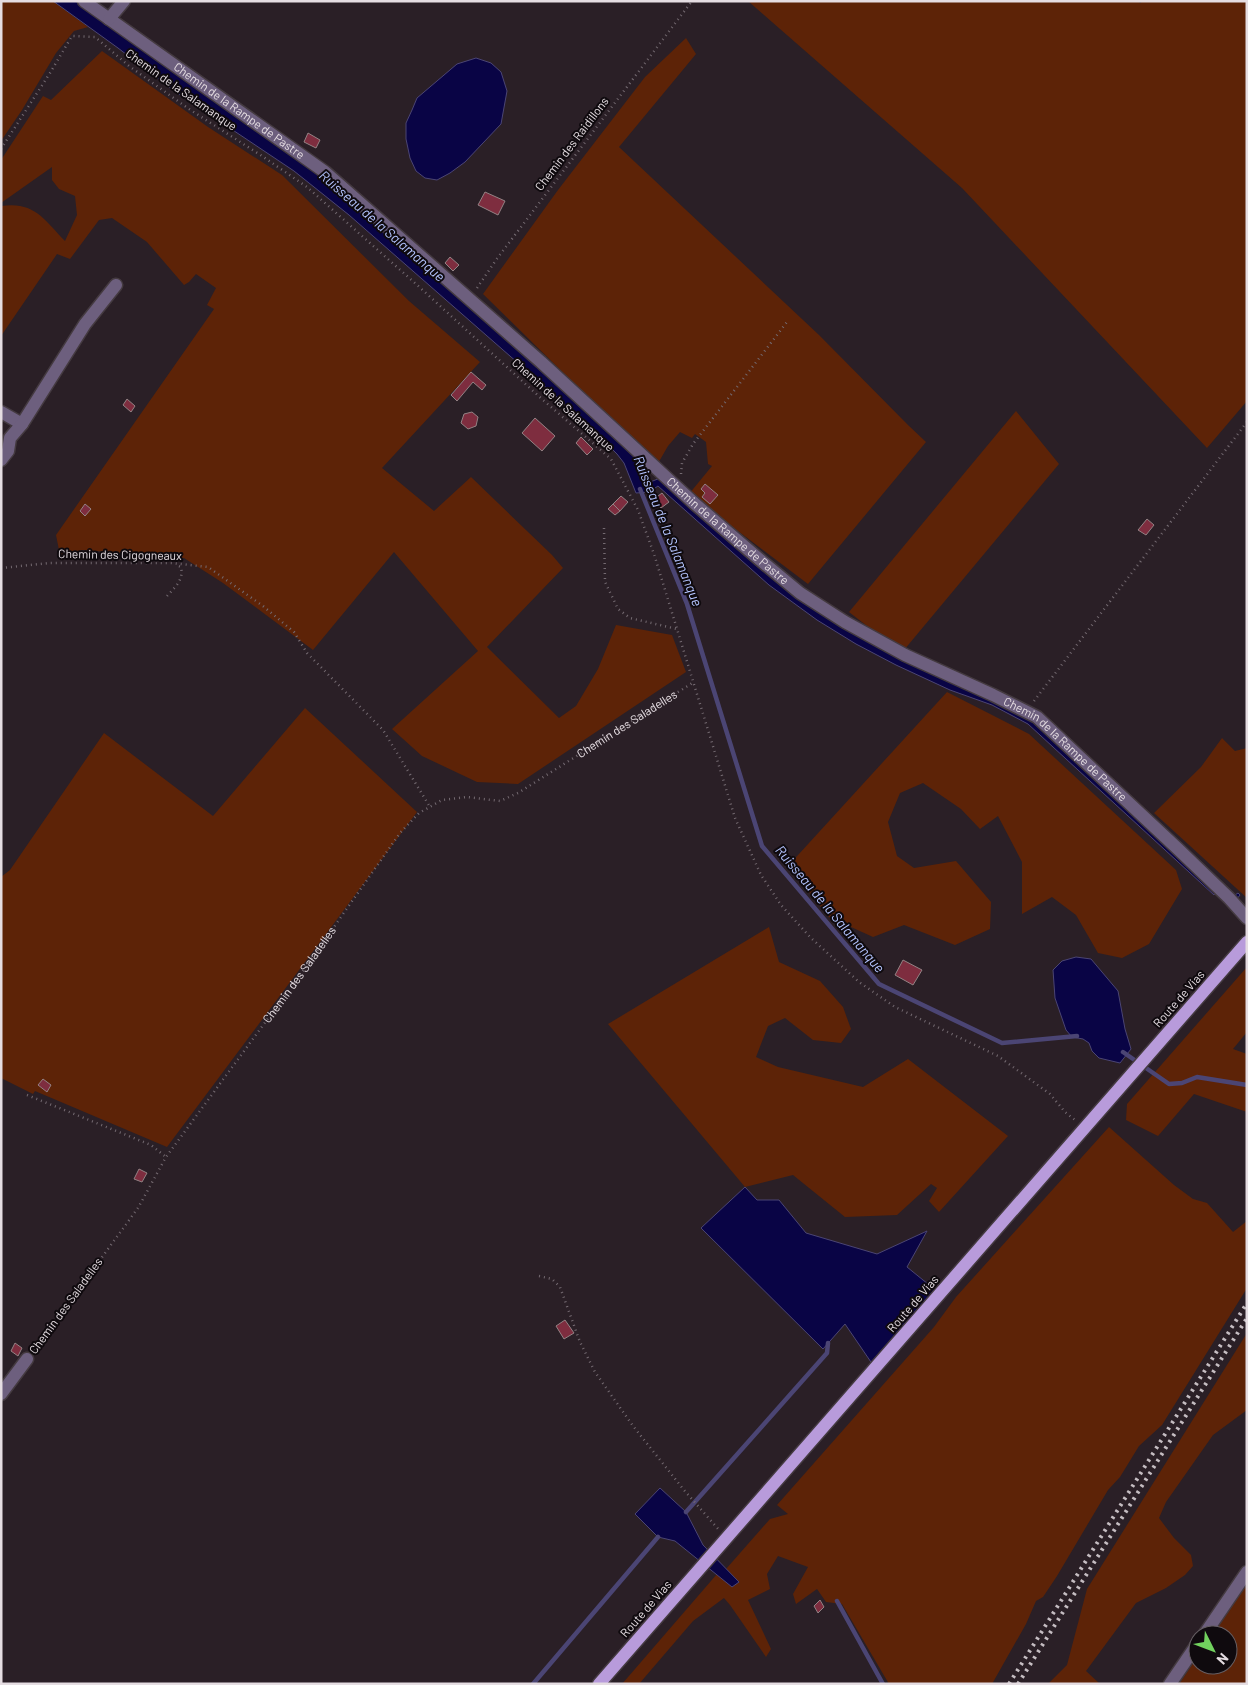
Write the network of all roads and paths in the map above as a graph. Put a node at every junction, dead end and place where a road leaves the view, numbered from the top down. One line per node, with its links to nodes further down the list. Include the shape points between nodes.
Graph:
1 (84, 1): 4 (street, Chemin de la Rampe de Pastre)
2 (124, 1): 4 (street)
3 (692, 1): 7 (path, Chemin des Raidillons)
4 (109, 19): 7 (street, Chemin de la Rampe de Pastre, via 325,172)
5 (1, 149): 18 (path, Chemin de la Salamanque, via 72,36 95,37 189,109 307,187 611,459 638,510)
6 (116, 285): 11 (street, via 85,324)
7 (470, 299): 13 (street, Chemin de la Rampe de Pastre)
8 (787, 322): 13 (path, via 693,444 682,463)
9 (1, 412): 11 (street)
10 (1247, 422): 20 (path)
11 (22, 424): 12 (street, via 10,438 8,451)
12 (1, 460)
13 (680, 490): 20 (street, Chemin de la Rampe de Pastre, via 800,593 845,622 905,655)
14 (604, 528): 18 (path, via 605,582 618,609 630,618)
15 (172, 563): 16 (path, Chemin des Cigogneaux, via 50,563); 17 (path, via 181,567 183,574); 21 (path, Chemin des Cigogneaux, via 208,567 294,632 307,653 383,730)
16 (1, 568)
17 (167, 596)
18 (677, 629): 19 (path, Chemin de la Salamanque)
19 (694, 682): 21 (path, Chemin des Saladelles, via 518,793 500,801 467,797 442,800); 25 (path, Chemin de la Salamanque, via 735,818 781,906 859,982 895,1007 998,1056 1050,1094)
20 (1025, 711): 22 (street, Chemin de la Rampe de Pastre, via 1037,717)
21 (430, 807): 26 (path, Chemin des Saladelles, via 419,813 400,833 304,971)
22 (1247, 918)
23 (1247, 942): 25 (main road, Route de Vias)
24 (27, 1095): 26 (path, via 151,1145)
25 (1084, 1129): 30 (main road, Route de Vias)
26 (166, 1157): 28 (path, Chemin des Saladelles, via 138,1208)
27 (539, 1276): 30 (path, via 552,1279 560,1287 595,1372)
28 (27, 1359): 29 (street, Chemin des Saladelles)
29 (1, 1394)
30 (724, 1541): 34 (main road, Route de Vias)
31 (1247, 1572): 32 (street)
32 (1211, 1625)
33 (1188, 1658): 35 (street)
34 (599, 1684)
35 (1170, 1684)

